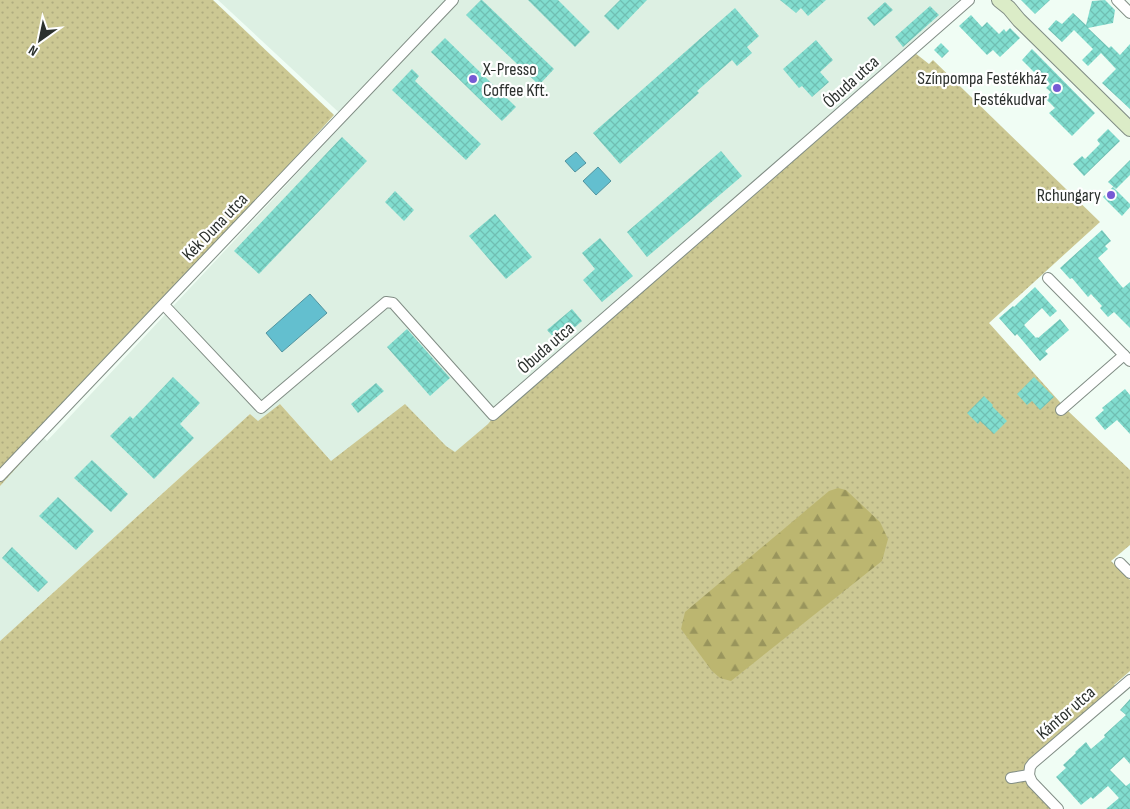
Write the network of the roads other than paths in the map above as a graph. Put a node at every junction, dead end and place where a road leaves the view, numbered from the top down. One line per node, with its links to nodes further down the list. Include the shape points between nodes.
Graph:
1 (453, 0): 8 (street, Kék Duna utca)
2 (969, 0): 8 (street, Óbuda utca, via 493,415 393,303 386,302 261,408)
3 (998, 0): 6 (main road)
4 (1117, 0): 5 (street)
5 (1130, 13)
6 (1130, 129)
7 (1048, 278): 9 (street)
8 (164, 304): 11 (street, Kék Duna utca)
9 (1127, 358): 10 (street)
10 (1061, 410)
11 (0, 476)
12 (1120, 563): 13 (street)
13 (1130, 573)
14 (1130, 680): 15 (street, Kántor utca, via 1033,763)
15 (1029, 774): 16 (street); 17 (street, via 1032,782)
16 (1011, 778)
17 (1058, 809)

